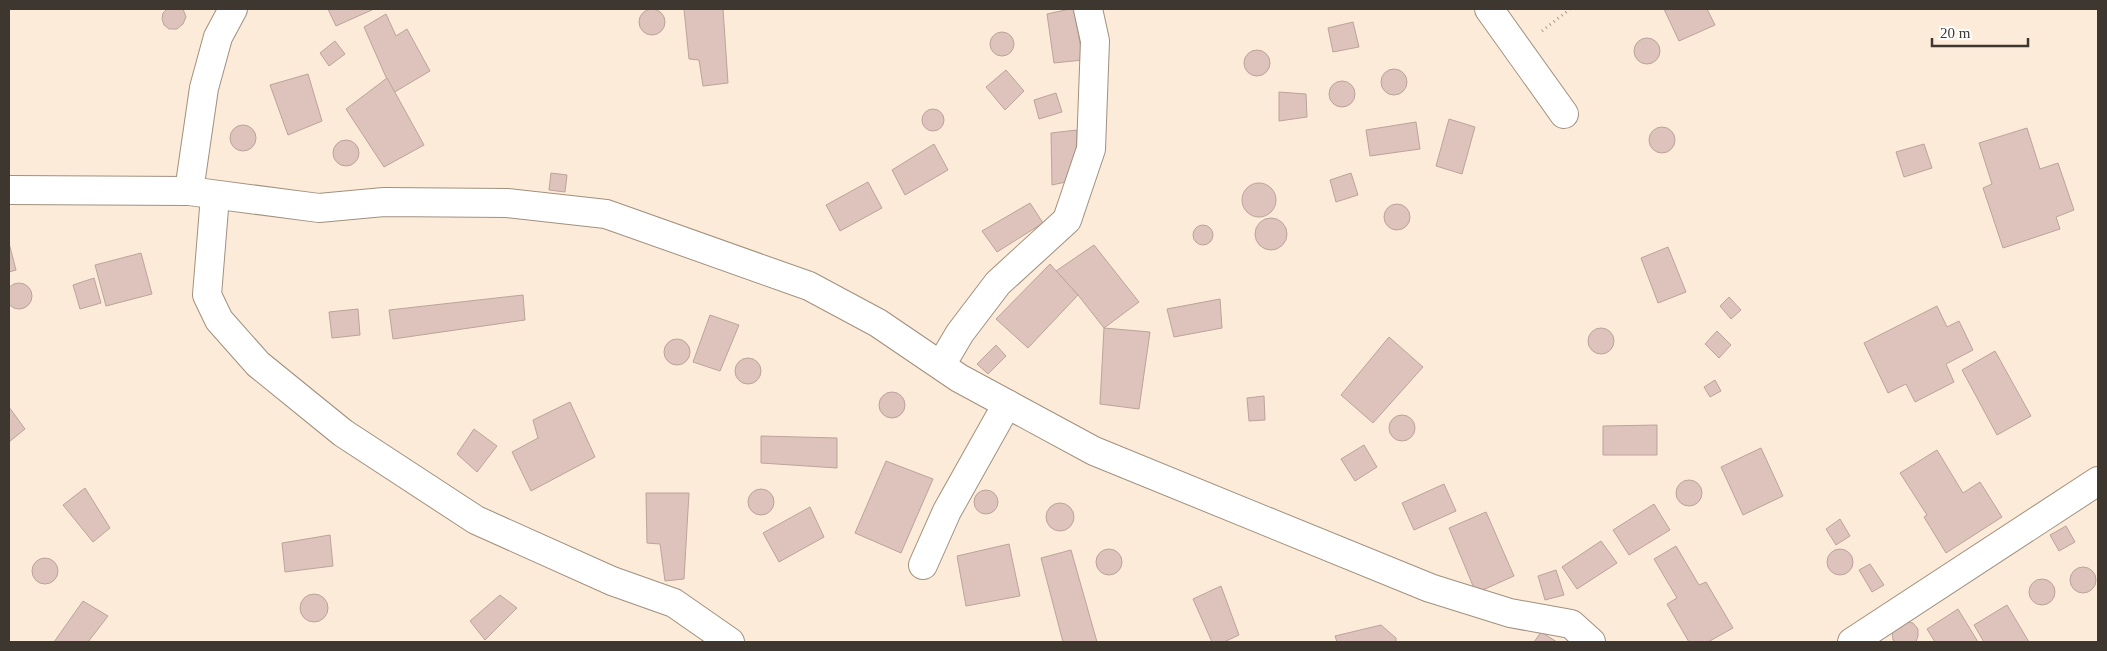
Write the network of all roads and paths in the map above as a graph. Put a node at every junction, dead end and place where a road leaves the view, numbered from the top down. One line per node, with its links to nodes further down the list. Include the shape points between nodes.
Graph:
1 (233, 9): 8 (street, via 218,37 204,88)
2 (1088, 9): 9 (street, via 1095,41 1091,149 1066,220 998,283)
3 (1489, 9): 5 (street)
4 (1570, 9): 5 (path)
5 (1517, 49): 6 (street)
6 (1564, 114)
7 (9, 190): 8 (street)
8 (202, 194): 9 (street, via 319,208 384,202 507,203 606,214 810,286 878,323); 13 (street, via 207,295 219,320 258,364 343,433 476,520 612,581 674,603)
9 (941, 366): 10 (street)
10 (1007, 404): 12 (street, via 947,511); 14 (street, via 1094,451 1430,588 1510,613 1571,624)
11 (2098, 482): 15 (street)
12 (923, 564)
13 (730, 642)
14 (1591, 642)
15 (1852, 642)

